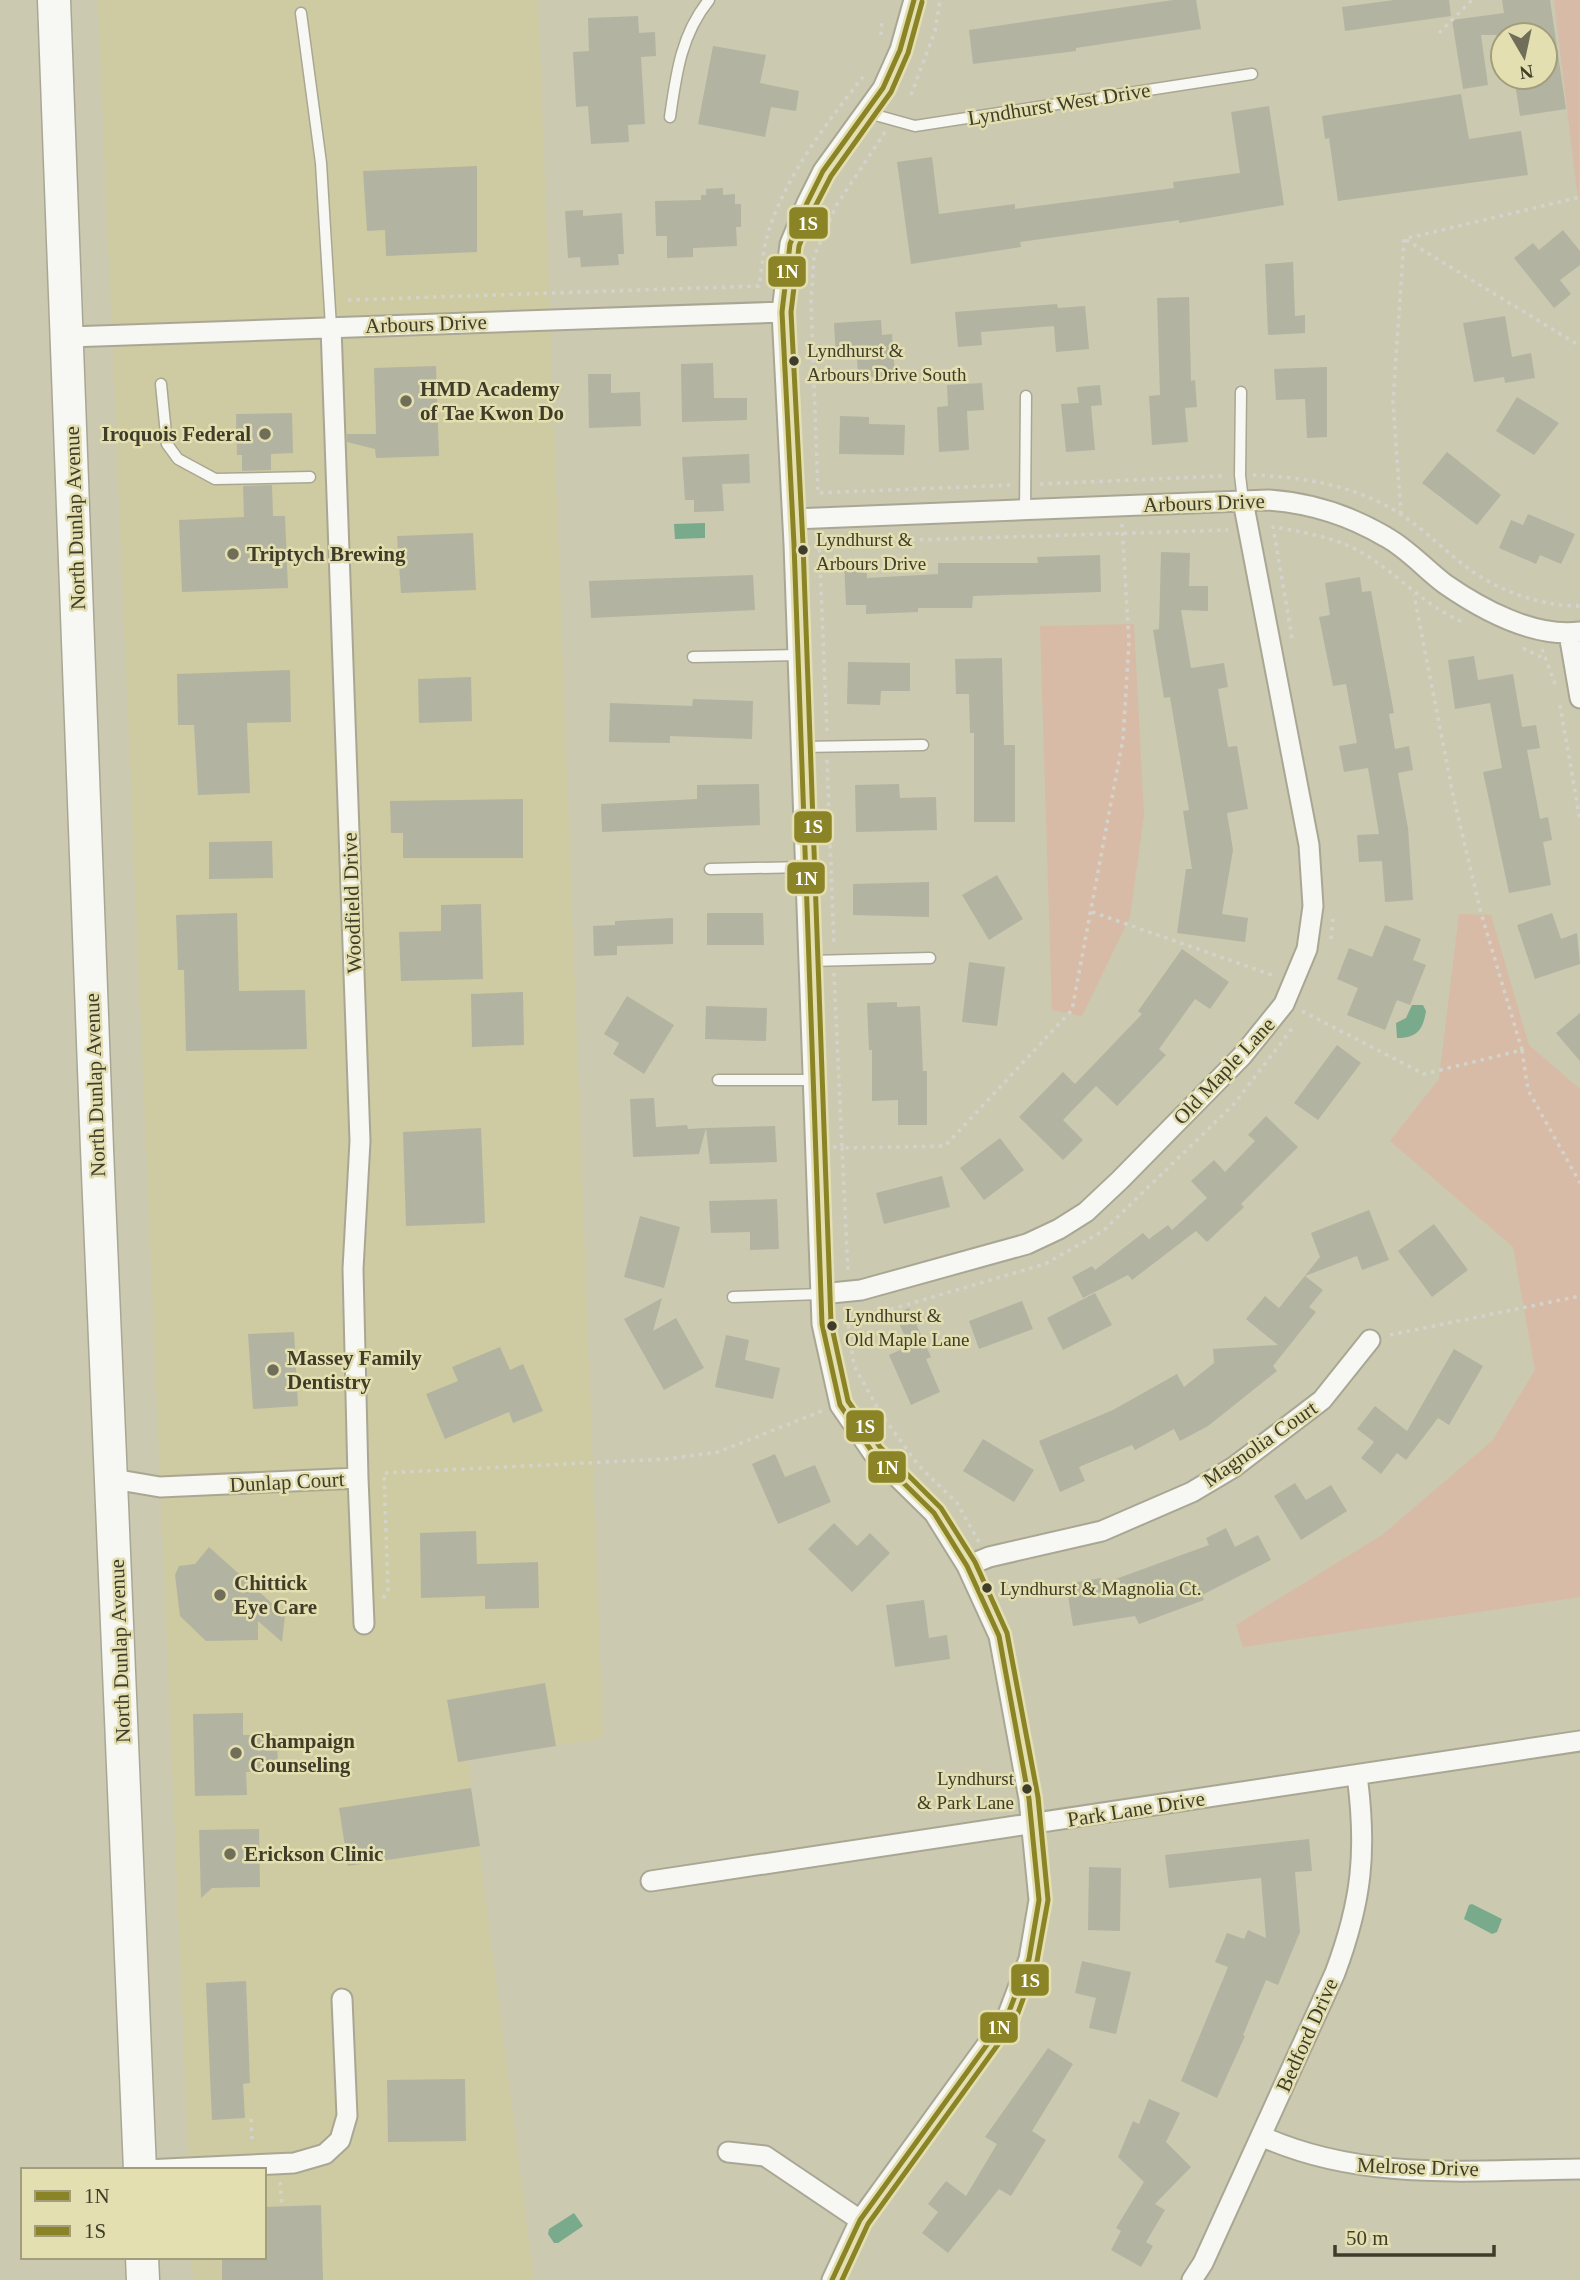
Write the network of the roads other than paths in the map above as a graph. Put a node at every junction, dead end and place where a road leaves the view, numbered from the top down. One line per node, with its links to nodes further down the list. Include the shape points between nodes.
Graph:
1 (54, 0): 10 (main road, North Dunlap Avenue)
2 (709, 0): 7 (lane, via 689,32)
3 (914, 0): 6 (street, via 900,50)
4 (302, 13): 9 (lane, via 321,163)
5 (1252, 74): 6 (lane, Lyndhurst West Drive, via 915,126)
6 (868, 113): 8 (street, via 823,170 807,204 790,244)
7 (670, 117)
8 (782, 312): 9 (street, Arbours Drive); 17 (street)
9 (331, 327): 10 (street, Arbours Drive); 33 (street, Woodfield Drive, via 360,1141 353,1269)
10 (69, 337): 34 (main road, North Dunlap Avenue)
11 (161, 384): 14 (lane, via 167,444 178,459 215,479)
12 (1241, 392): 15 (lane)
13 (1026, 396): 16 (lane)
14 (310, 477)
15 (1243, 501): 16 (street, Arbours Drive); 18 (street, Arbours Drive, via 1292,502 1350,519 1387,537 1474,601 1528,625); 30 (street, Old Maple Lane, via 1309,845 1313,906 1307,949 1284,1004 1242,1056 1120,1180 1086,1212 1059,1229 1016,1247 861,1290)
16 (1025, 509): 17 (street, Arbours Drive)
17 (793, 519): 19 (street)
18 (1575, 633): 21 (street)
19 (798, 655): 20 (lane); 23 (street)
20 (693, 657)
21 (1580, 698)
22 (923, 745): 23 (lane)
23 (801, 747): 24 (street)
24 (805, 866): 25 (lane); 27 (street)
25 (710, 869)
26 (930, 958): 27 (lane)
27 (810, 961): 29 (street)
28 (718, 1080): 29 (lane)
29 (814, 1080): 30 (street)
30 (821, 1294): 31 (lane); 35 (street, via 823,1332 841,1405 873,1453 934,1513)
31 (733, 1297)
32 (1370, 1340): 35 (street, Magnolia Court, via 1322,1400 1234,1467 1192,1492 1102,1531)
33 (358, 1478): 34 (street, Dunlap Court, via 160,1487); 36 (street, Dunlap Court)
34 (113, 1479): 45 (main road, North Dunlap Avenue)
35 (967, 1566): 39 (street, via 999,1636)
36 (364, 1624)
37 (1580, 1741): 38 (street, Park Lane Drive)
38 (1357, 1775): 39 (street, Park Lane Drive); 42 (street, Bedford Drive, via 1363,1848 1353,1924)
39 (1031, 1824): 40 (street, Park Lane Drive); 47 (street, via 1039,1900 1029,1959 1007,2017)
40 (651, 1881)
41 (342, 1999): 46 (street, via 347,2116 340,2140 325,2154 294,2163)
42 (1261, 2136): 44 (street, Melrose Drive, via 1316,2158 1352,2166 1409,2171); 51 (street, Bedford Drive)
43 (728, 2152): 47 (street, via 765,2156)
44 (1578, 2164)
45 (143, 2168)
46 (186, 2168)
47 (860, 2220): 50 (street)
48 (142, 2259): 49 (main road)
49 (143, 2280)
50 (832, 2280)
51 (1192, 2280)

